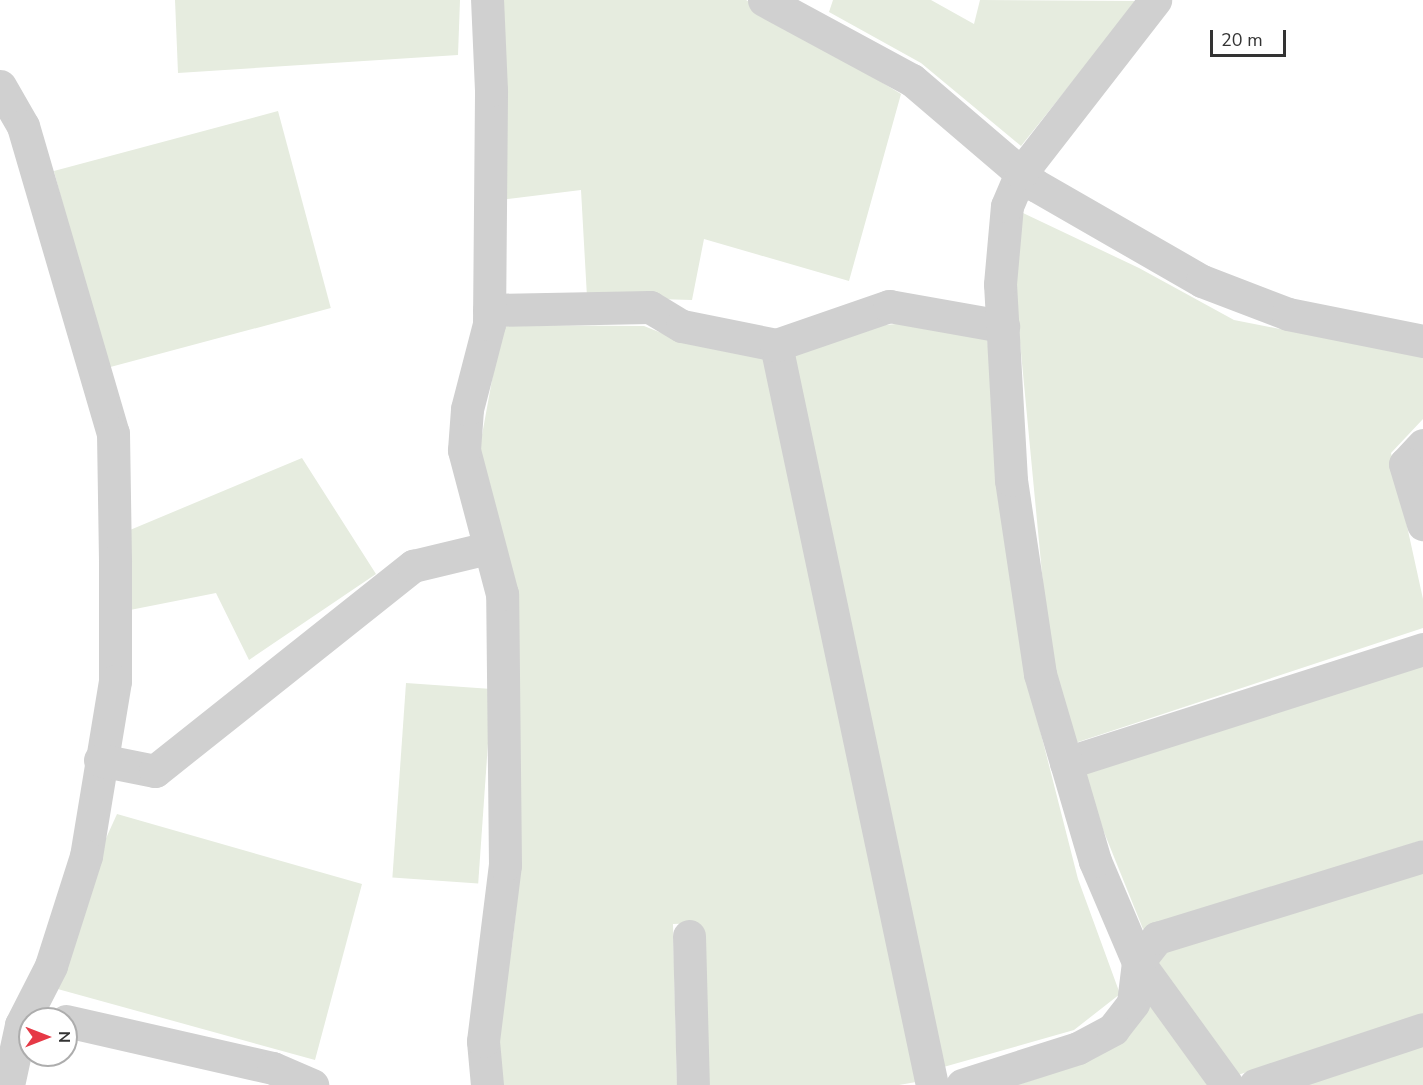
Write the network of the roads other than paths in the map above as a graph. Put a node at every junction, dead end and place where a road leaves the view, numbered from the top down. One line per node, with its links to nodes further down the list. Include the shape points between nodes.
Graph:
1 (487, 0): 6 (lane, via 491,90)
2 (764, 0): 5 (lane, via 912,80)
3 (1155, 0): 5 (lane)
4 (0, 86): 14 (lane, via 22,126 113,433 115,681)
5 (1021, 173): 7 (lane, via 1007,207 1000,284); 8 (lane, via 1035,185 1202,281 1288,314)
6 (489, 310): 9 (lane, via 650,307 682,326); 12 (lane, via 467,409 464,450)
7 (1003, 327): 9 (lane, via 889,306); 15 (lane, via 1016,514 1040,674)
8 (1423, 341)
9 (776, 345): 27 (lane)
10 (1423, 445): 11 (lane, via 1405,464)
11 (1423, 524)
12 (488, 548): 14 (lane, via 413,566 155,771); 25 (lane, via 502,594 505,865 483,1041)
13 (1423, 649): 15 (lane)
14 (100, 760): 19 (lane, via 86,855 51,966)
15 (1066, 763): 18 (lane, via 1095,861)
16 (1423, 856): 18 (lane, via 1157,938)
17 (690, 936): 26 (lane)
18 (1138, 962): 28 (lane, via 1133,1003 1113,1029 1078,1048); 29 (lane)
19 (44, 1007)
20 (78, 1024): 24 (lane, via 273,1068)
21 (1423, 1029): 30 (lane)
22 (18, 1055): 23 (lane, via 8,1071)
23 (8, 1085)
24 (312, 1085)
25 (487, 1085)
26 (693, 1085)
27 (932, 1085)
28 (962, 1085)
29 (1227, 1085)
30 (1255, 1085)

